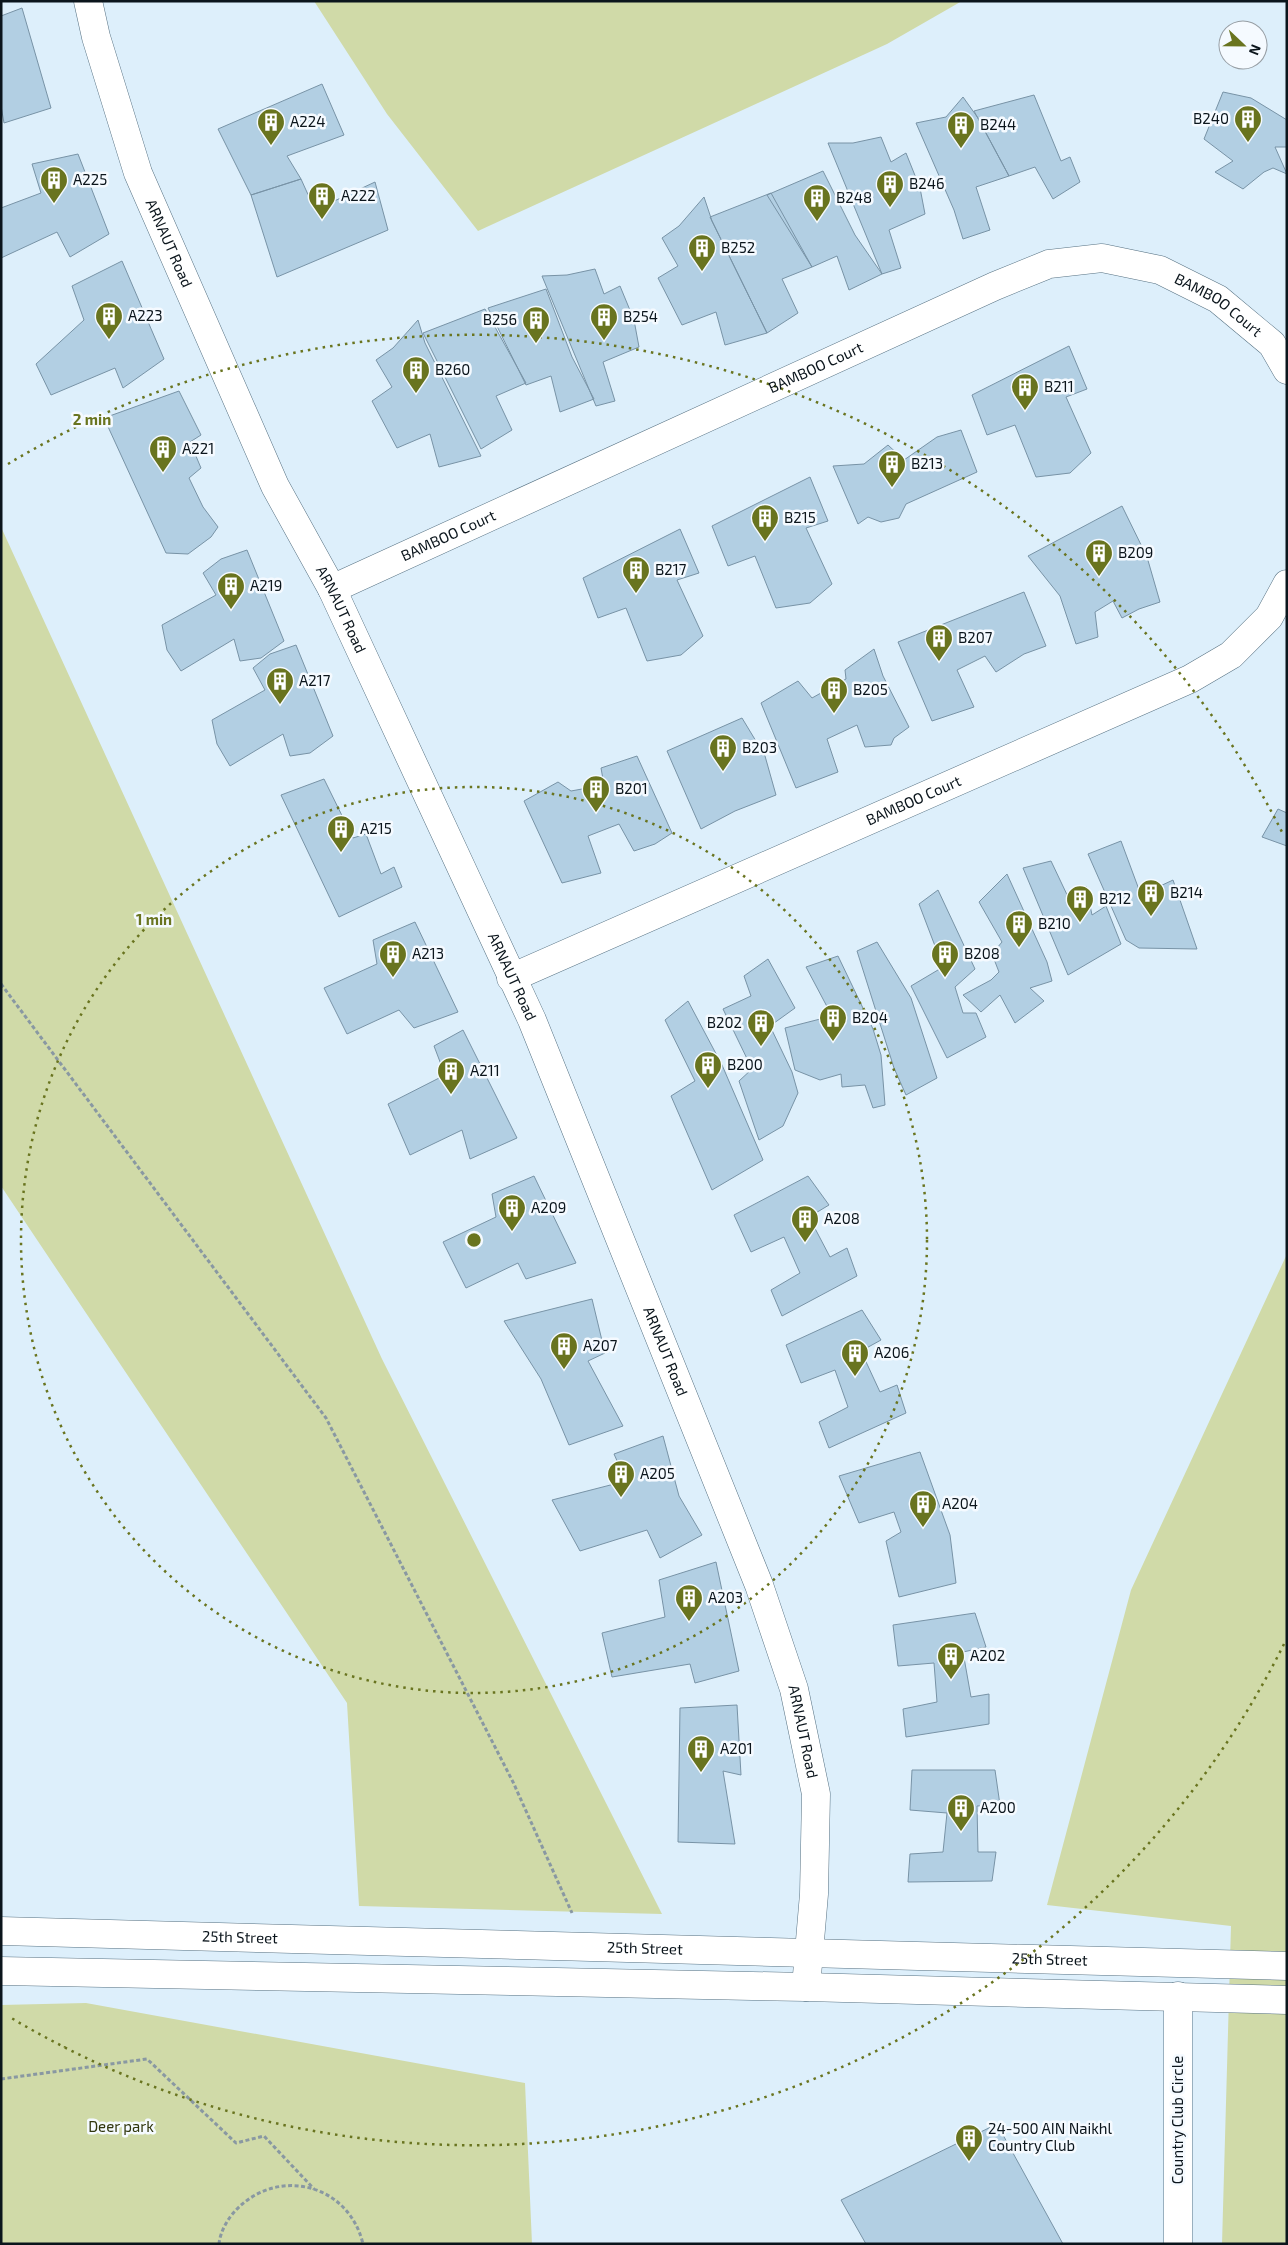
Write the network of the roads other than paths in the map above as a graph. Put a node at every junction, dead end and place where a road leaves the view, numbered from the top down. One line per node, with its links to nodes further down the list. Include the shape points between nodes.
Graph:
1 (88, 1): 4 (street, ARNAUT Road, via 138,172 275,486)
2 (1287, 370): 4 (street, BAMBOO Court, via 1272,344 1218,299 1160,270 1102,258 1049,264)
3 (1287, 584): 5 (street, BAMBOO Court, via 1269,617 1231,655 1190,679)
4 (332, 589): 5 (street, ARNAUT Road)
5 (511, 978): 7 (street, ARNAUT Road, via 532,1020 755,1576 794,1689 816,1794 814,1894)
6 (1, 1931): 7 (street, 25th Street)
7 (807, 1954): 8 (street, 25th Street); 10 (street, ARNAUT Road)
8 (1287, 1966)
9 (1, 1971): 10 (street)
10 (806, 1987): 11 (street)
11 (1178, 1996): 12 (street); 13 (street, Country Club Circle)
12 (1287, 2000)
13 (1178, 2244)

